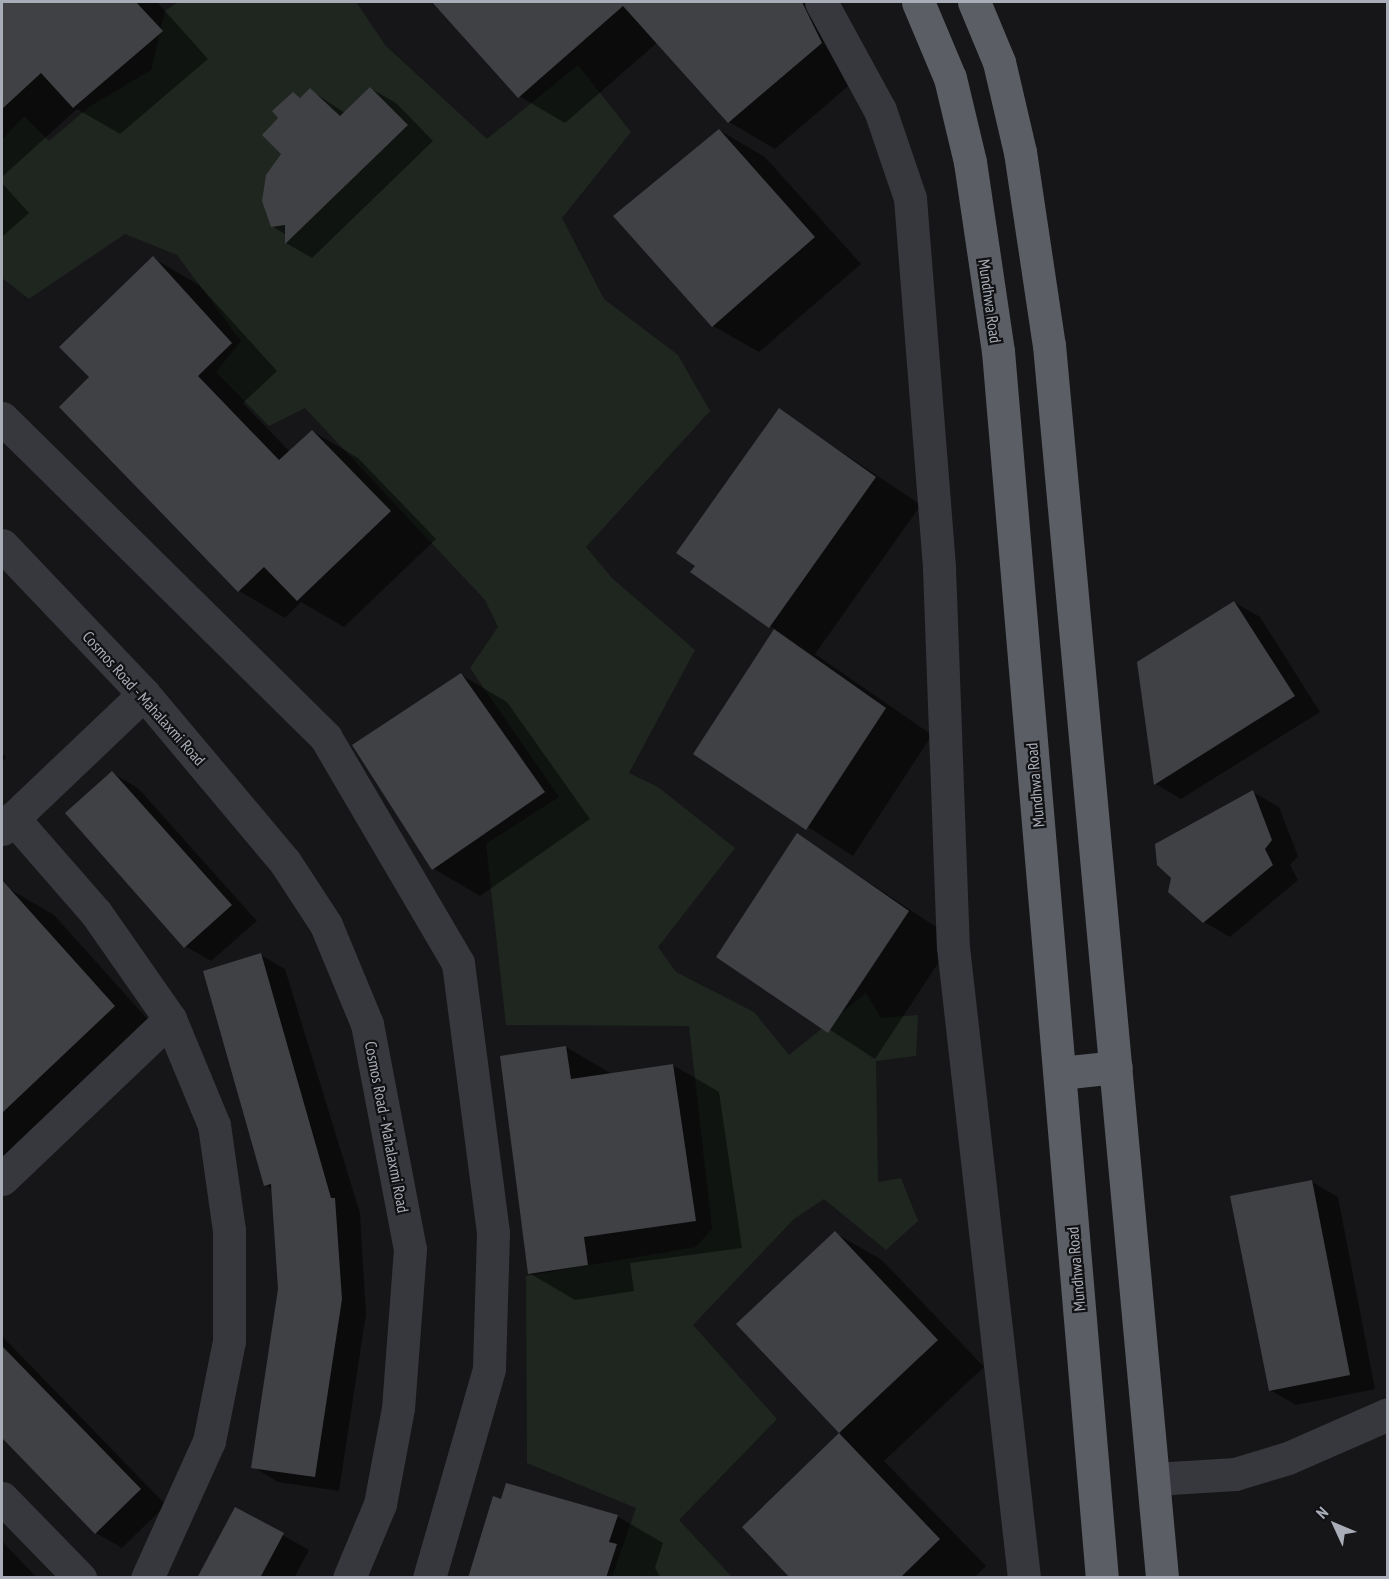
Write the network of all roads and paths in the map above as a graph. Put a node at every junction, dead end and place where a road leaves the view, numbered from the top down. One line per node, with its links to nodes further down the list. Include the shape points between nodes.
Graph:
1 (821, 2): 19 (street, via 880,110 910,198 939,556 953,947)
2 (918, 2): 10 (highway, Mundhwa Road, via 950,78 970,162 998,351)
3 (974, 2): 9 (highway, via 999,62 1020,152 1048,345)
4 (2, 418): 18 (street, via 326,738 458,963 493,1233 489,1369)
5 (2, 545): 6 (street, Cosmos Road - Mahalaxmi Road)
6 (144, 694): 7 (street); 17 (street, Cosmos Road - Mahalaxmi Road, via 285,862 326,925 367,1024 390,1121 410,1249 398,1408 380,1504)
7 (7, 824): 8 (street, via 96,913)
8 (170, 1018): 11 (street); 16 (street, via 214,1125 229,1230 229,1341 209,1441)
9 (1116, 1067): 10 (highway); 13 (highway)
10 (1060, 1073): 20 (highway, Mundhwa Road)
11 (2, 1179)
12 (1388, 1414): 13 (street, via 1288,1458 1245,1471)
13 (1154, 1479): 21 (highway)
14 (2, 1498): 15 (street)
15 (80, 1578)
16 (147, 1578)
17 (349, 1578)
18 (429, 1578)
19 (1024, 1578)
20 (1102, 1578)
21 (1162, 1578)

